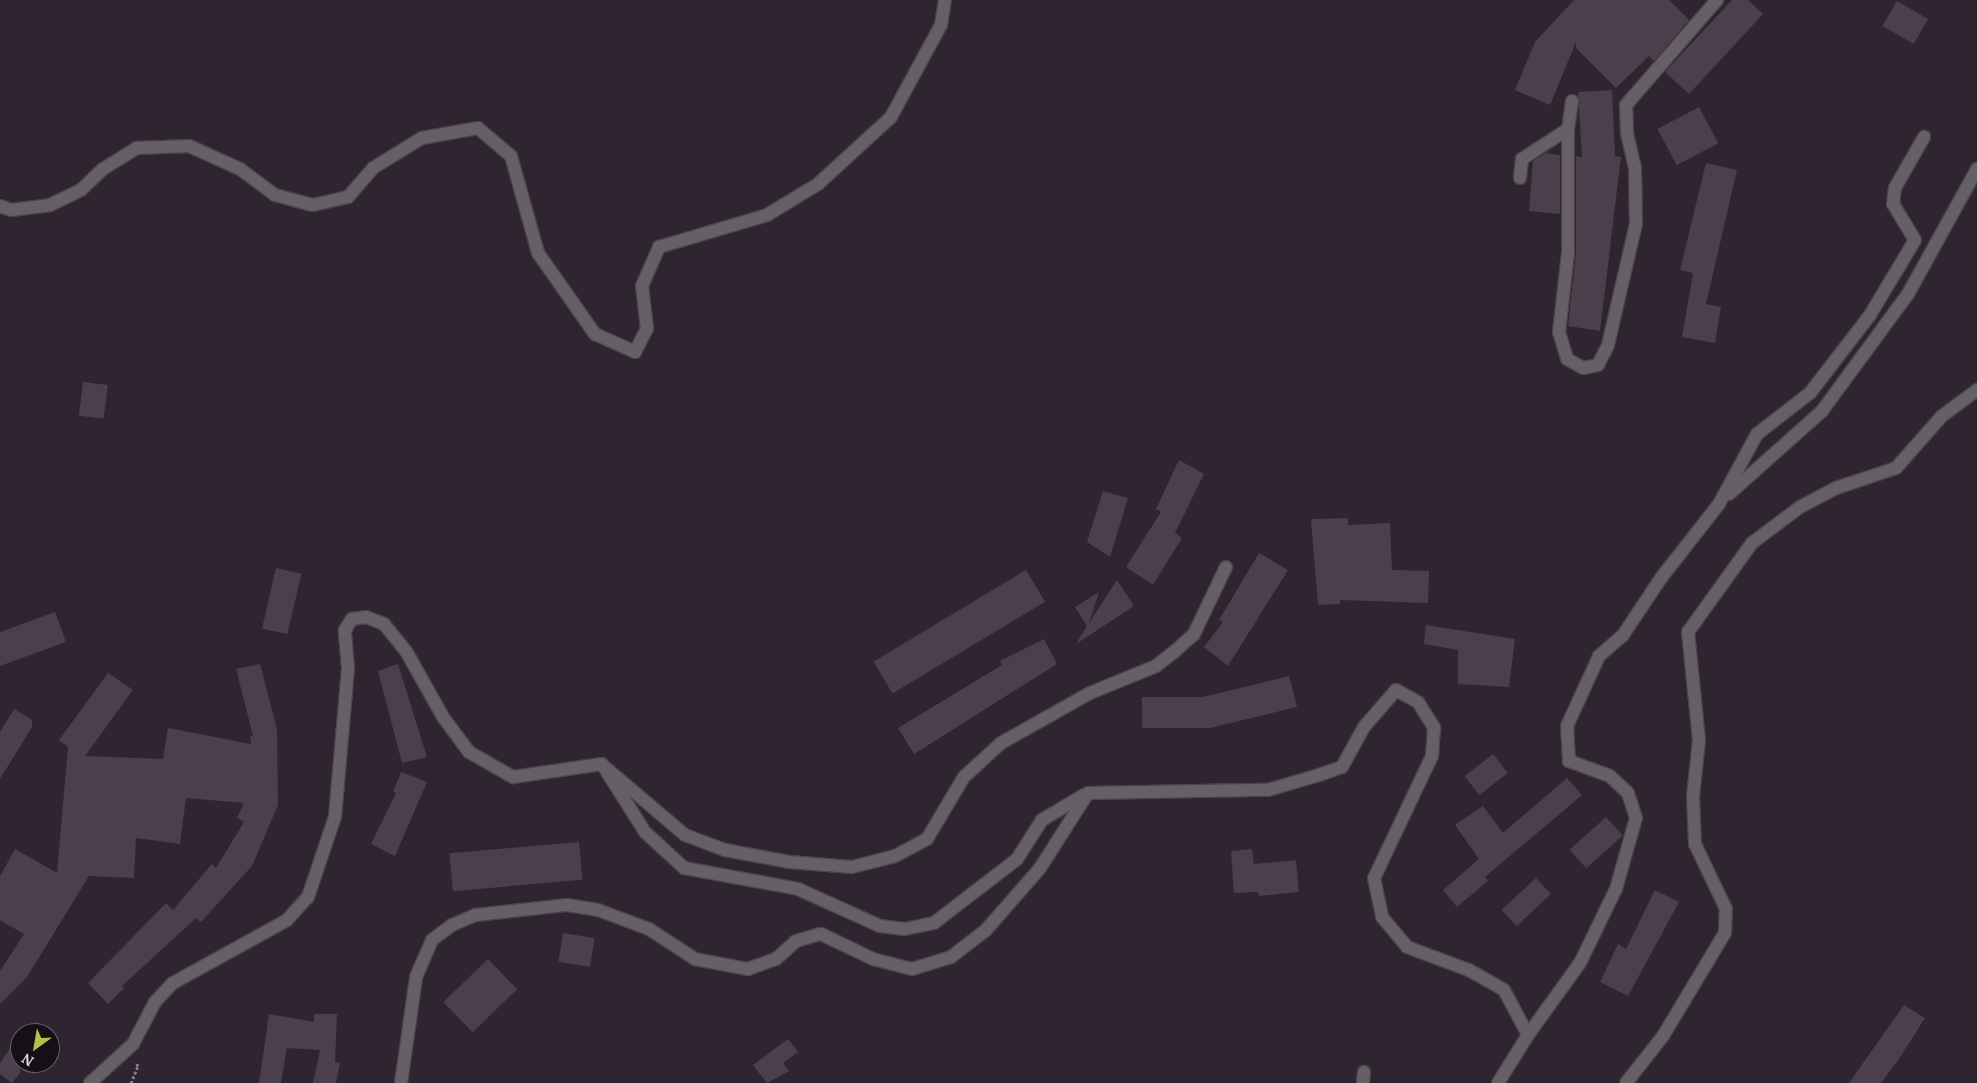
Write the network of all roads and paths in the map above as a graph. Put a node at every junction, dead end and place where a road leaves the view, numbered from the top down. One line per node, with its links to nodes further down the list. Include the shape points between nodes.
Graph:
1 (945, 0): 8 (street, via 941,25 891,117 818,184 767,215 659,248 642,286 647,328 635,352 595,334 538,253 511,156 478,128 422,138 373,168 348,197 313,205 275,195 240,169 189,146 137,148 103,170 81,190 50,205 11,210)
2 (1717, 0): 4 (street, via 1626,105 1627,132 1635,168 1636,224 1608,345 1598,365 1583,368 1567,359 1560,332 1568,253)
3 (1572, 101): 4 (street)
4 (1568, 129): 7 (street, via 1522,159)
5 (1924, 137): 10 (street, via 1895,188 1893,204 1915,240 1870,316 1810,393 1757,434)
6 (1977, 169): 10 (street, via 1908,294 1822,411 1774,450)
7 (1520, 178)
8 (0, 206)
9 (1977, 390): 18 (street, via 1942,416 1896,468 1836,488 1800,506 1752,543 1688,632 1699,740 1693,797 1695,844 1726,909 1725,933 1663,1036)
10 (1719, 504): 14 (street, via 1661,578 1623,635 1599,656 1567,726 1569,761 1610,776 1628,793 1636,818 1616,890 1580,963)
11 (1226, 567): 12 (street, via 1194,634 1174,652 1156,666 1090,692 1001,743 964,777 927,839 894,856 852,867 789,862 725,850 685,834)
12 (602, 764): 13 (street, via 645,832 684,868 798,889 880,926 905,929 934,923 982,888 1017,859 1042,820); 15 (street, via 513,777 469,752 443,717 406,651 384,624 366,617 352,619 345,630 348,668 335,817 308,897 287,920 173,984 155,1002 133,1044)
13 (1088, 793): 14 (street, via 1268,790 1342,767 1364,727 1396,690 1418,702 1434,728 1432,756 1374,878 1382,917 1407,946 1469,970 1504,990); 16 (street, via 1040,868 986,930 951,957 912,969 873,959 821,934 796,941 776,959 748,969 694,960 649,929 598,910 567,905 476,915 452,925 432,940 416,977)
14 (1528, 1035): 17 (street)
15 (90, 1083)
16 (401, 1083)
17 (1498, 1083)
18 (1626, 1083)

